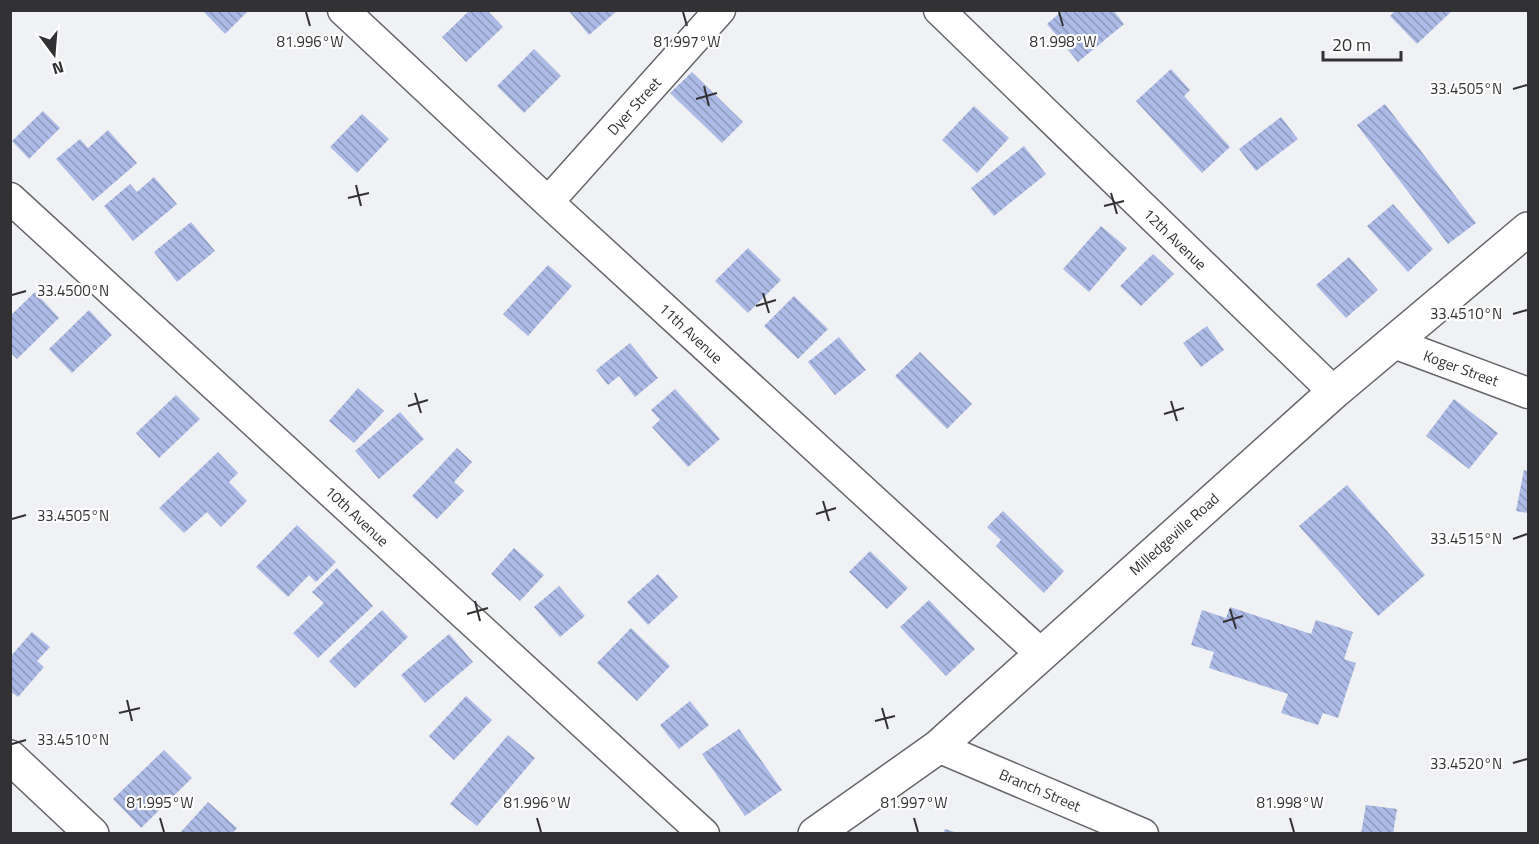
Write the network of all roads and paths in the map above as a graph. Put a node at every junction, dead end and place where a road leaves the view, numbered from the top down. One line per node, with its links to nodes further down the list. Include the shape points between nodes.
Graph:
1 (343, 10): 5 (street, 11th Avenue)
2 (720, 10): 5 (street, Dyer Street)
3 (939, 10): 8 (street, 12th Avenue)
4 (10, 198): 14 (street, 10th Avenue)
5 (548, 202): 10 (street, 11th Avenue)
6 (1528, 229): 7 (main road, Milledgeville Road)
7 (1394, 343): 8 (main road, Milledgeville Road); 9 (street, Koger Street)
8 (1334, 392): 10 (main road, Milledgeville Road)
9 (1528, 393)
10 (1040, 653): 11 (main road, Milledgeville Road)
11 (938, 747): 15 (main road, Milledgeville Road); 16 (street, Branch Street)
12 (10, 757): 13 (main road)
13 (92, 834)
14 (704, 834)
15 (815, 834)
16 (1143, 834)

